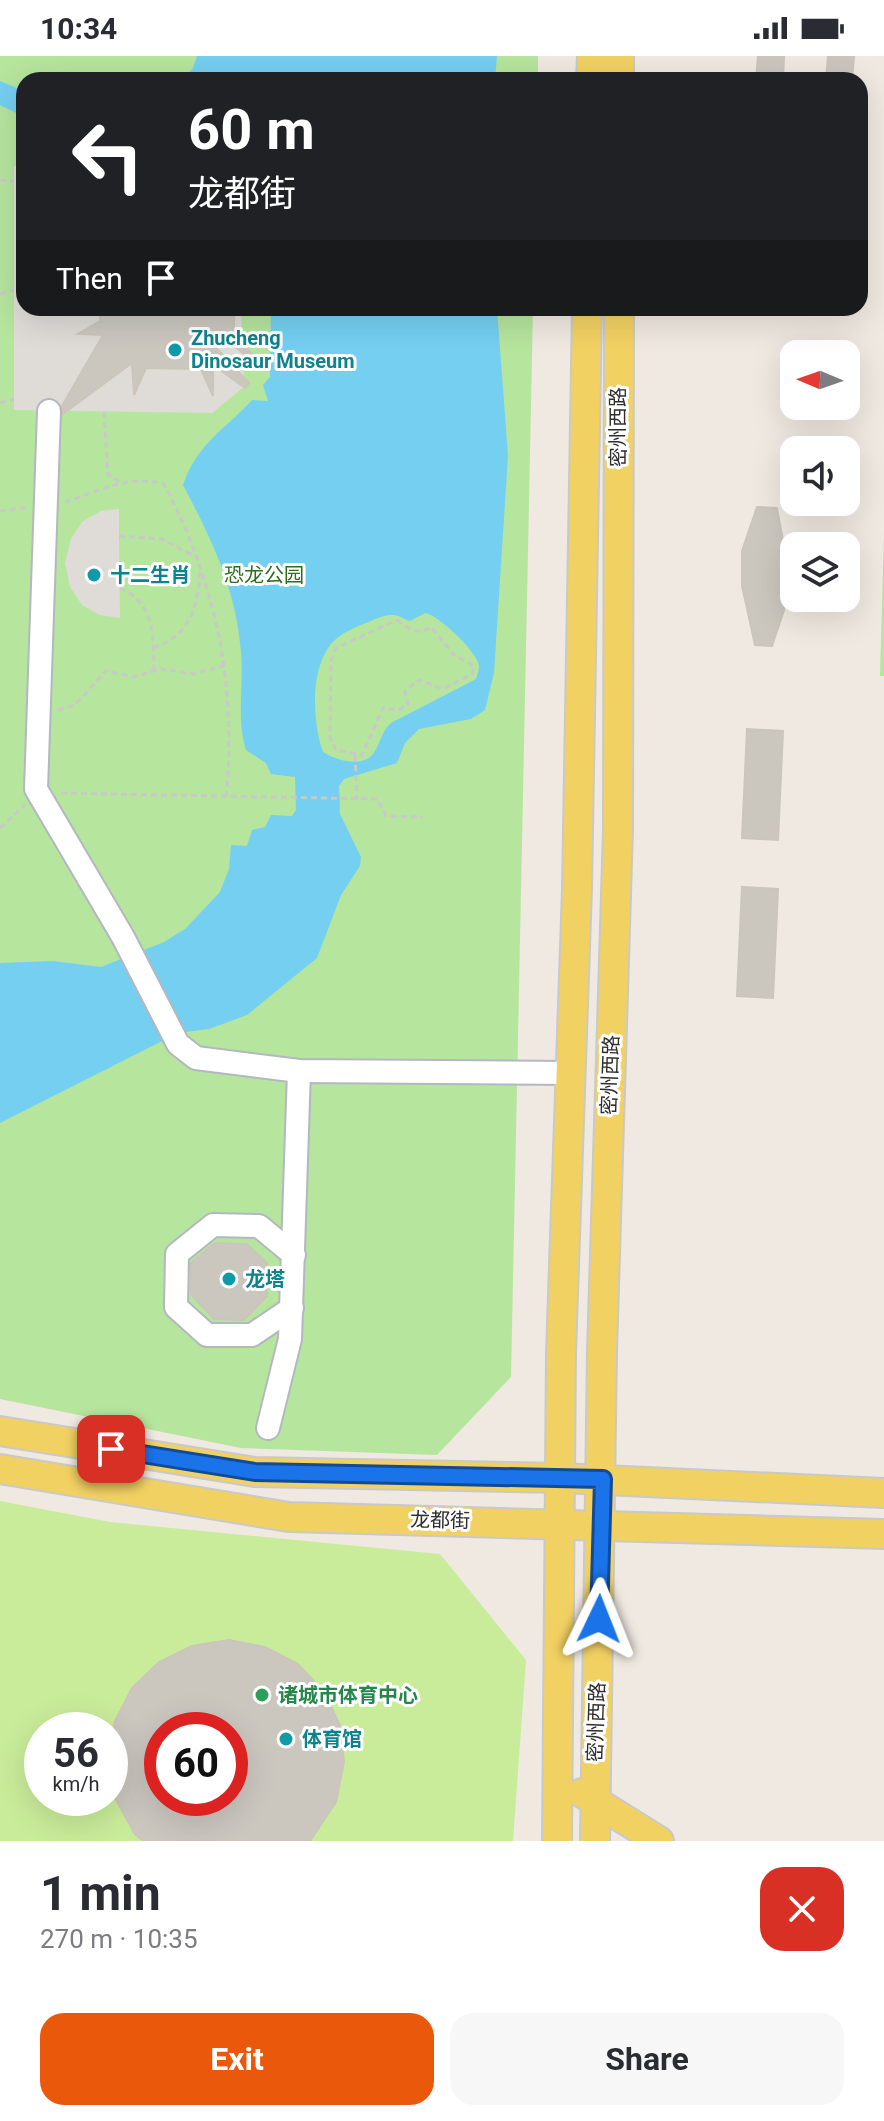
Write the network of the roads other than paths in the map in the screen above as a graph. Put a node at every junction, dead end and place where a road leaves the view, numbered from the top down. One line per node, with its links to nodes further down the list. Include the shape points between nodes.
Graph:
1 (587, 316): 5 (main road, 密州西路)
2 (619, 316): 12 (main road, 密州西路, via 618,829)
3 (49, 411): 4 (street, via 38,793 123,937 178,1044 196,1058)
4 (299, 1071): 5 (street); 6 (street)
5 (571, 1073): 11 (main road, 密州西路)
6 (294, 1255): 7 (street); 7 (street, via 259,1226 213,1225 177,1254 176,1307 207,1335 252,1335)
7 (292, 1308): 8 (street, via 290,1339)
8 (268, 1428)
9 (0, 1431): 11 (main road, via 255,1472)
10 (0, 1469): 14 (main road, 龙都街, via 289,1517)
11 (561, 1478): 12 (main road); 14 (main road, 密州西路)
12 (603, 1479): 13 (main road); 15 (main road, 密州西路)
13 (884, 1493)
14 (560, 1522): 15 (main road, 龙都街); 17 (main road, 密州西路)
15 (602, 1524): 16 (main road, 龙都街); 18 (main road, 密州西路)
16 (884, 1534)
17 (558, 1778): 18 (main road); 19 (main road, 密州西路)
18 (595, 1801): 20 (main road, 密州西路); 21 (main road)
19 (557, 1841)
20 (595, 1841)
21 (659, 1841)

